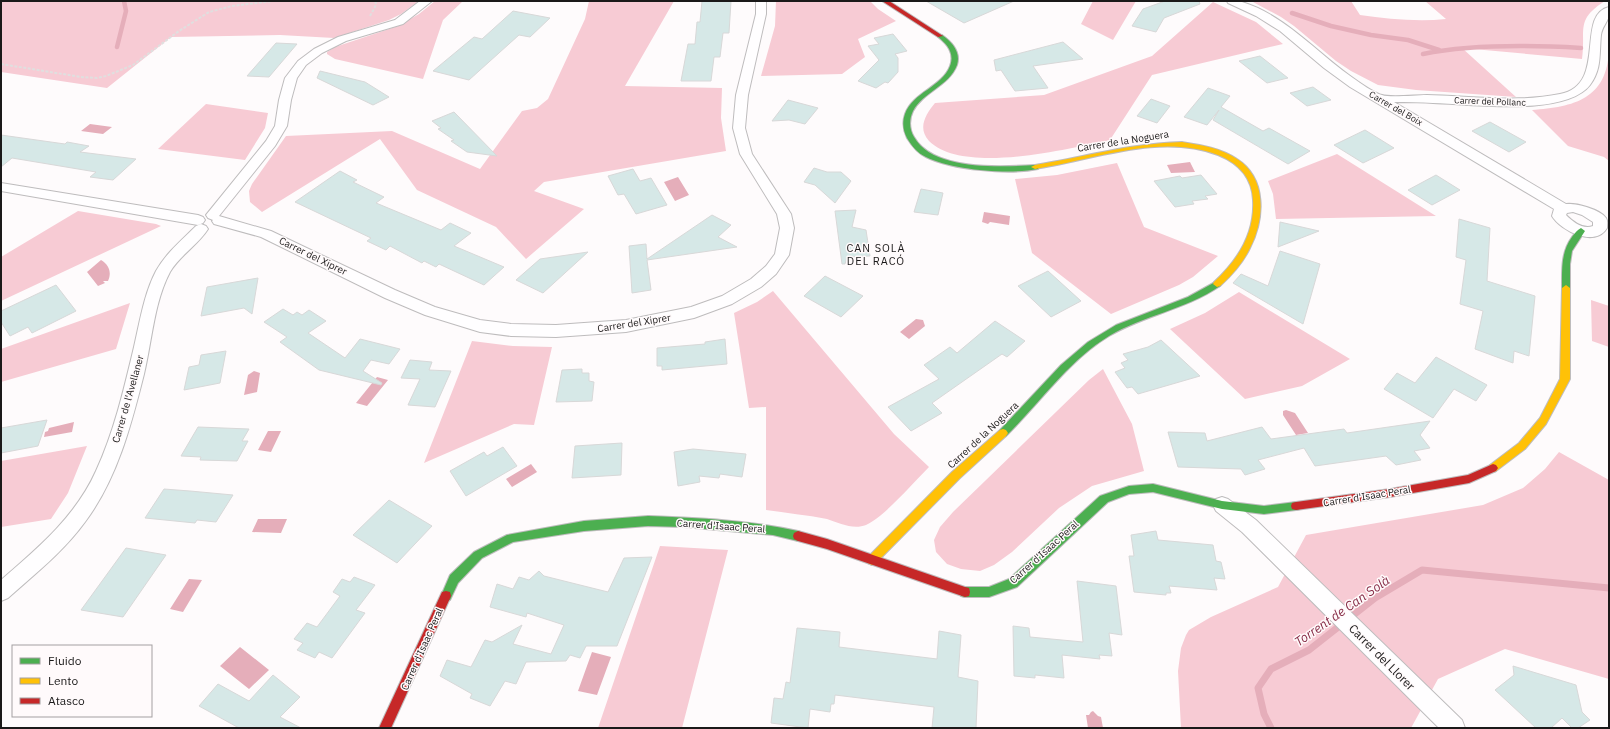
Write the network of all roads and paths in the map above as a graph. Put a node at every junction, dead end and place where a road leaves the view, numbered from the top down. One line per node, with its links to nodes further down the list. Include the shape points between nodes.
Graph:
1 (273, 1): 7 (path, via 213,10 133,65 106,76 81,77)
2 (427, 1): 11 (street, via 399,22 342,39 318,51 302,63 291,78 284,114 271,143)
3 (761, 1): 11 (street, Carrer del Xiprer, via 761,14 742,94 739,128 746,154 784,214 787,228 782,255 771,270 756,283 727,300 694,312 626,326 556,331 480,326 430,311 266,234)
4 (885, 1): 16 (street, Carrer de la Noguera, via 944,37 955,55 955,63 951,69 922,96 906,119 908,138 925,153 952,163 1006,169 1047,165 1160,145 1192,145 1227,156 1244,167 1255,189 1257,207 1248,246 1241,261 1228,274 1199,296 1118,327 1094,342)
5 (1232, 1): 8 (street, Carrer del Boix, via 1284,29 1328,66)
6 (1609, 10): 8 (street, Carrer del Pollanc, via 1598,22 1594,66 1590,77 1581,88 1569,96 1535,103)
7 (1, 64)
8 (1382, 100): 10 (street, Carrer del Boix)
9 (1, 187): 13 (street)
10 (1564, 209): 12 (street, via 1572,208 1587,212); 14 (street, via 1560,211 1559,216 1564,223)
11 (216, 218): 13 (street, via 204,216)
12 (1604, 220): 14 (street, via 1597,231)
13 (200, 224): 17 (street, Carrer de l'Avellaner, via 167,266 158,283 122,427 99,485 81,515 63,537)
14 (1580, 231): 15 (street, Carrer d'Isaac Peral, via 1567,252 1565,378 1543,421 1522,446 1497,466 1469,480 1390,493 1264,510)
15 (1222, 505): 16 (street, Carrer d'Isaac Peral, via 1153,488 1129,490 1104,499 1013,583 989,592 962,592); 19 (street, Carrer del Llorer, via 1249,526)
16 (872, 560): 18 (street, Carrer d'Isaac Peral, via 827,544 773,530 683,522 614,523 511,538 478,555 454,579)
17 (1, 592)
18 (385, 728)
19 (1454, 728)

